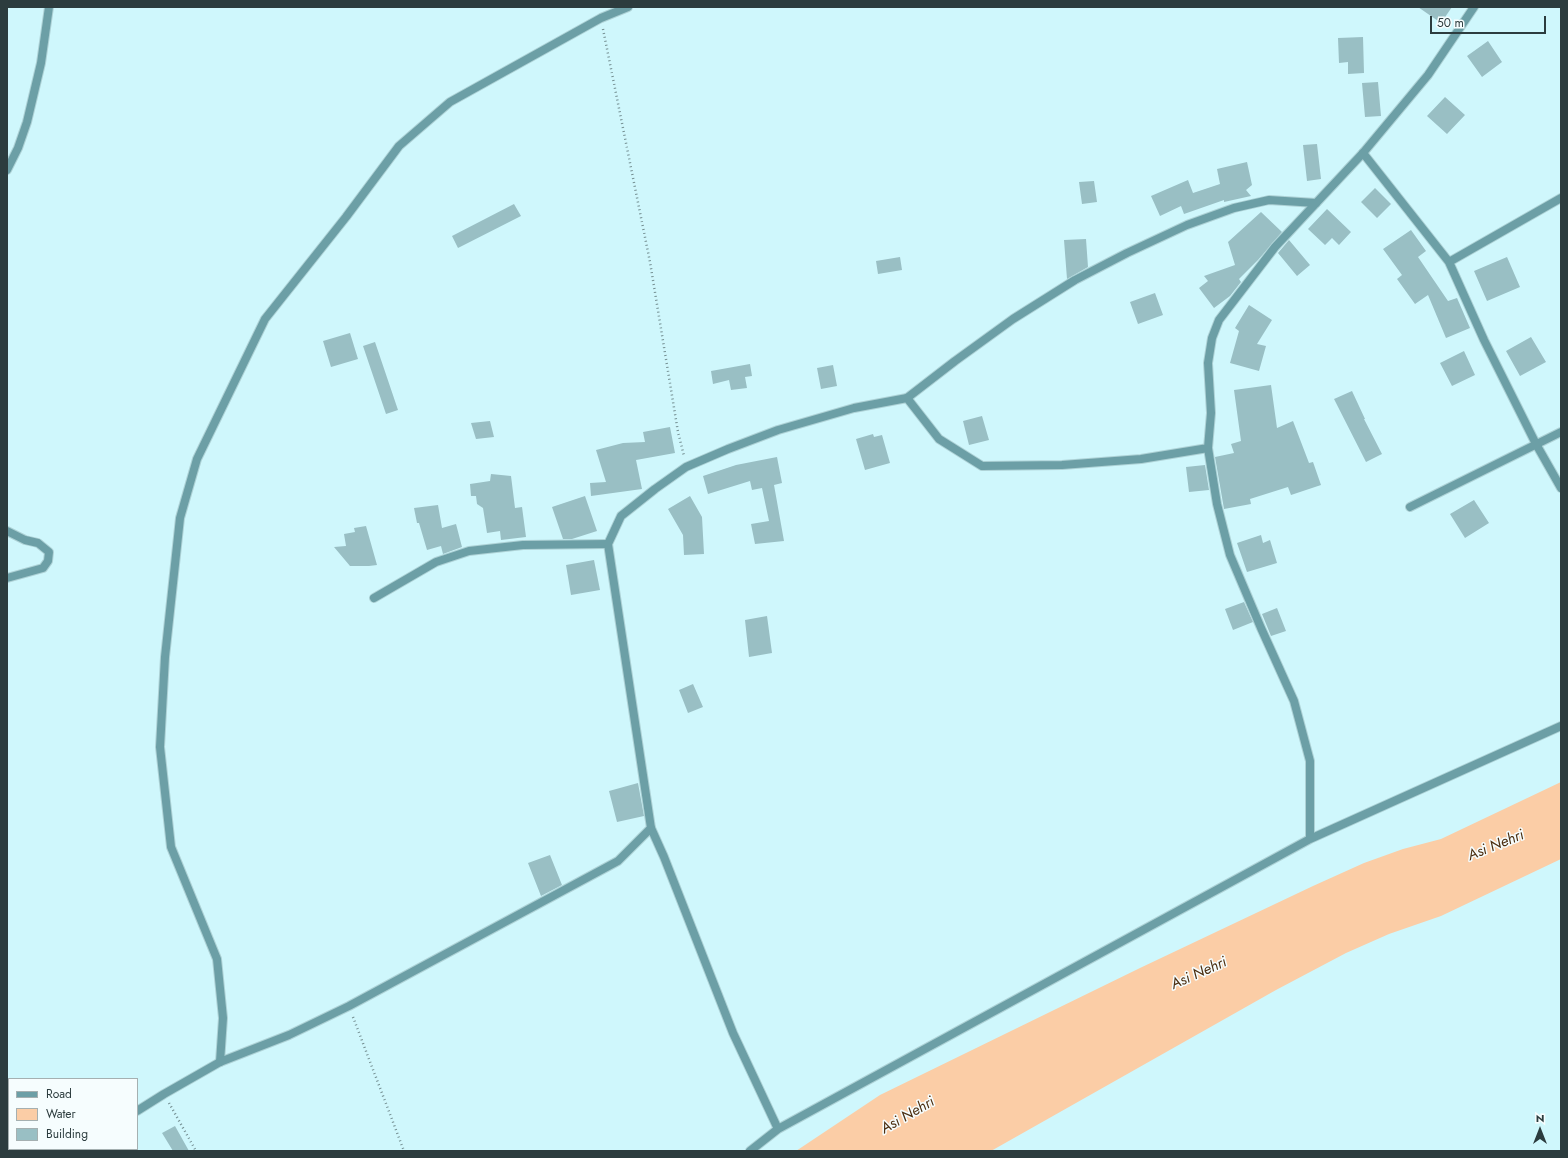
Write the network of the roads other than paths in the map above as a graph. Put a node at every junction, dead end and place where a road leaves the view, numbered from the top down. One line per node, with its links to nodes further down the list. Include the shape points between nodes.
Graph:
1 (49, 7): 5 (street, via 41,63 27,122)
2 (628, 7): 22 (street, via 601,18 450,102 399,146 265,319 197,459 180,518 165,658 160,747 171,847 217,959 224,1018)
3 (1474, 7): 4 (street, via 1428,75)
4 (1363, 153): 7 (street); 8 (street)
5 (7, 170)
6 (1561, 198): 8 (street)
7 (1316, 203): 9 (street, via 1269,200 1234,208 1187,225 1134,250 1075,280 1013,319); 12 (street, via 1275,247 1219,320 1212,338 1208,363 1211,413)
8 (1449, 262): 11 (street, via 1484,340)
9 (907, 398): 12 (street, via 939,439 982,466 1141,459); 16 (street, via 854,408 778,430 686,467 621,516)
10 (1561, 432): 11 (street)
11 (1536, 444): 13 (street); 14 (street)
12 (1208, 448): 21 (street, via 1217,504 1230,555 1294,701 1310,761)
13 (1561, 488)
14 (1410, 507)
15 (7, 531): 17 (street, via 38,543 49,552 48,561 43,568)
16 (608, 544): 18 (street, via 523,545 469,551 436,562); 20 (street)
17 (7, 578)
18 (374, 598)
19 (1561, 726): 21 (street)
20 (651, 828): 22 (street, via 618,862 349,1006 289,1035); 24 (street, via 733,1033)
21 (1310, 839): 24 (street)
22 (220, 1062): 23 (street)
23 (138, 1110)
24 (778, 1129): 25 (street)
25 (750, 1151)

